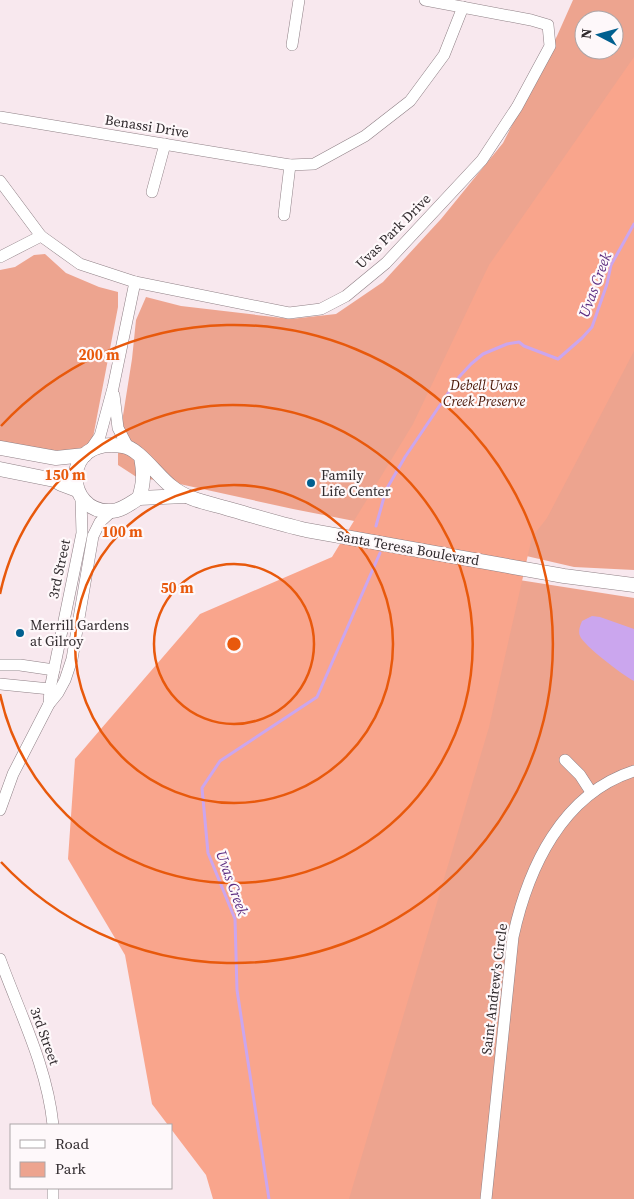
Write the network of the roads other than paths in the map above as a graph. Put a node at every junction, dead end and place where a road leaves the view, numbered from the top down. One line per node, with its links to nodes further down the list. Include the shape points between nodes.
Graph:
1 (299, 0): 4 (street)
2 (425, 0): 3 (street)
3 (463, 7): 7 (street, Benassi Drive, via 444,55 410,101 365,136 314,164); 13 (street, Uvas Park Drive, via 548,25 550,46 517,107 482,160 386,263 346,296 320,309 289,313)
4 (292, 45)
5 (0, 117): 6 (street, Benassi Drive)
6 (165, 144): 7 (street, Benassi Drive); 9 (street)
7 (290, 165): 10 (street)
8 (0, 181): 11 (street)
9 (152, 192)
10 (284, 215)
11 (41, 236): 12 (street); 13 (street, Uvas Park Drive, via 80,264)
12 (0, 258)
13 (135, 282): 14 (street)
14 (113, 388): 15 (street, via 118,428); 17 (street, via 100,436)
15 (128, 447): 17 (main road, via 111,444); 18 (main road)
16 (0, 448): 17 (main road, via 56,458)
17 (88, 452): 20 (main road, via 79,461 76,477)
18 (141, 457): 21 (main road, Santa Teresa Boulevard, via 158,476); 22 (main road, via 144,475)
19 (0, 469): 20 (main road, via 54,480)
20 (79, 494): 23 (main road, via 92,506); 26 (street, 3rd Street, via 82,533)
21 (185, 496): 22 (main road, Santa Teresa Boulevard); 24 (main road, Santa Teresa Boulevard, via 306,530 564,576)
22 (139, 498): 23 (main road)
23 (112, 511): 29 (street, 3rd Street, via 100,522 93,536 72,659 65,680)
24 (634, 585)
25 (4, 665): 26 (street); 27 (street)
26 (54, 670): 28 (street, 3rd Street)
27 (4, 684): 28 (street)
28 (50, 690): 29 (street, 3rd Street)
29 (49, 704): 33 (street, 3rd Street, via 13,774)
30 (565, 760): 32 (street)
31 (634, 771): 32 (street, Saint Andrew's Circle, via 620,775)
32 (591, 792): 36 (street, Saint Andrew's Circle, via 558,827 528,885 517,920)
33 (0, 810)
34 (0, 959): 35 (street, 3rd Street, via 39,1059)
35 (53, 1124)
36 (486, 1199)

